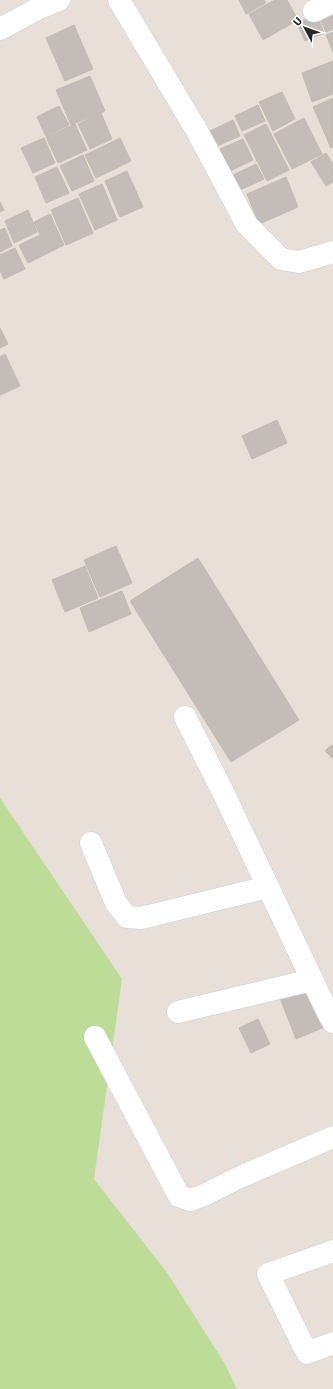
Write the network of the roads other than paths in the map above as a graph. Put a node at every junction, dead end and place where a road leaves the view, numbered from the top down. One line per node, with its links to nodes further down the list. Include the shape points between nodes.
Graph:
1 (59, 0): 5 (street)
2 (119, 0): 6 (street, via 197,131 247,225 282,259 300,262)
3 (333, 2): 4 (street)
4 (314, 12)
5 (0, 28)
6 (333, 252)
7 (185, 718): 9 (street)
8 (91, 843): 9 (street, via 116,903 127,917 141,918)
9 (268, 887): 10 (street)
10 (312, 980): 11 (street); 12 (street)
11 (178, 1012)
12 (333, 1022)
13 (95, 1037): 14 (street, via 179,1196 191,1200)
14 (333, 1137)
15 (333, 1251): 16 (street, via 268,1274 307,1353)
16 (333, 1343)

